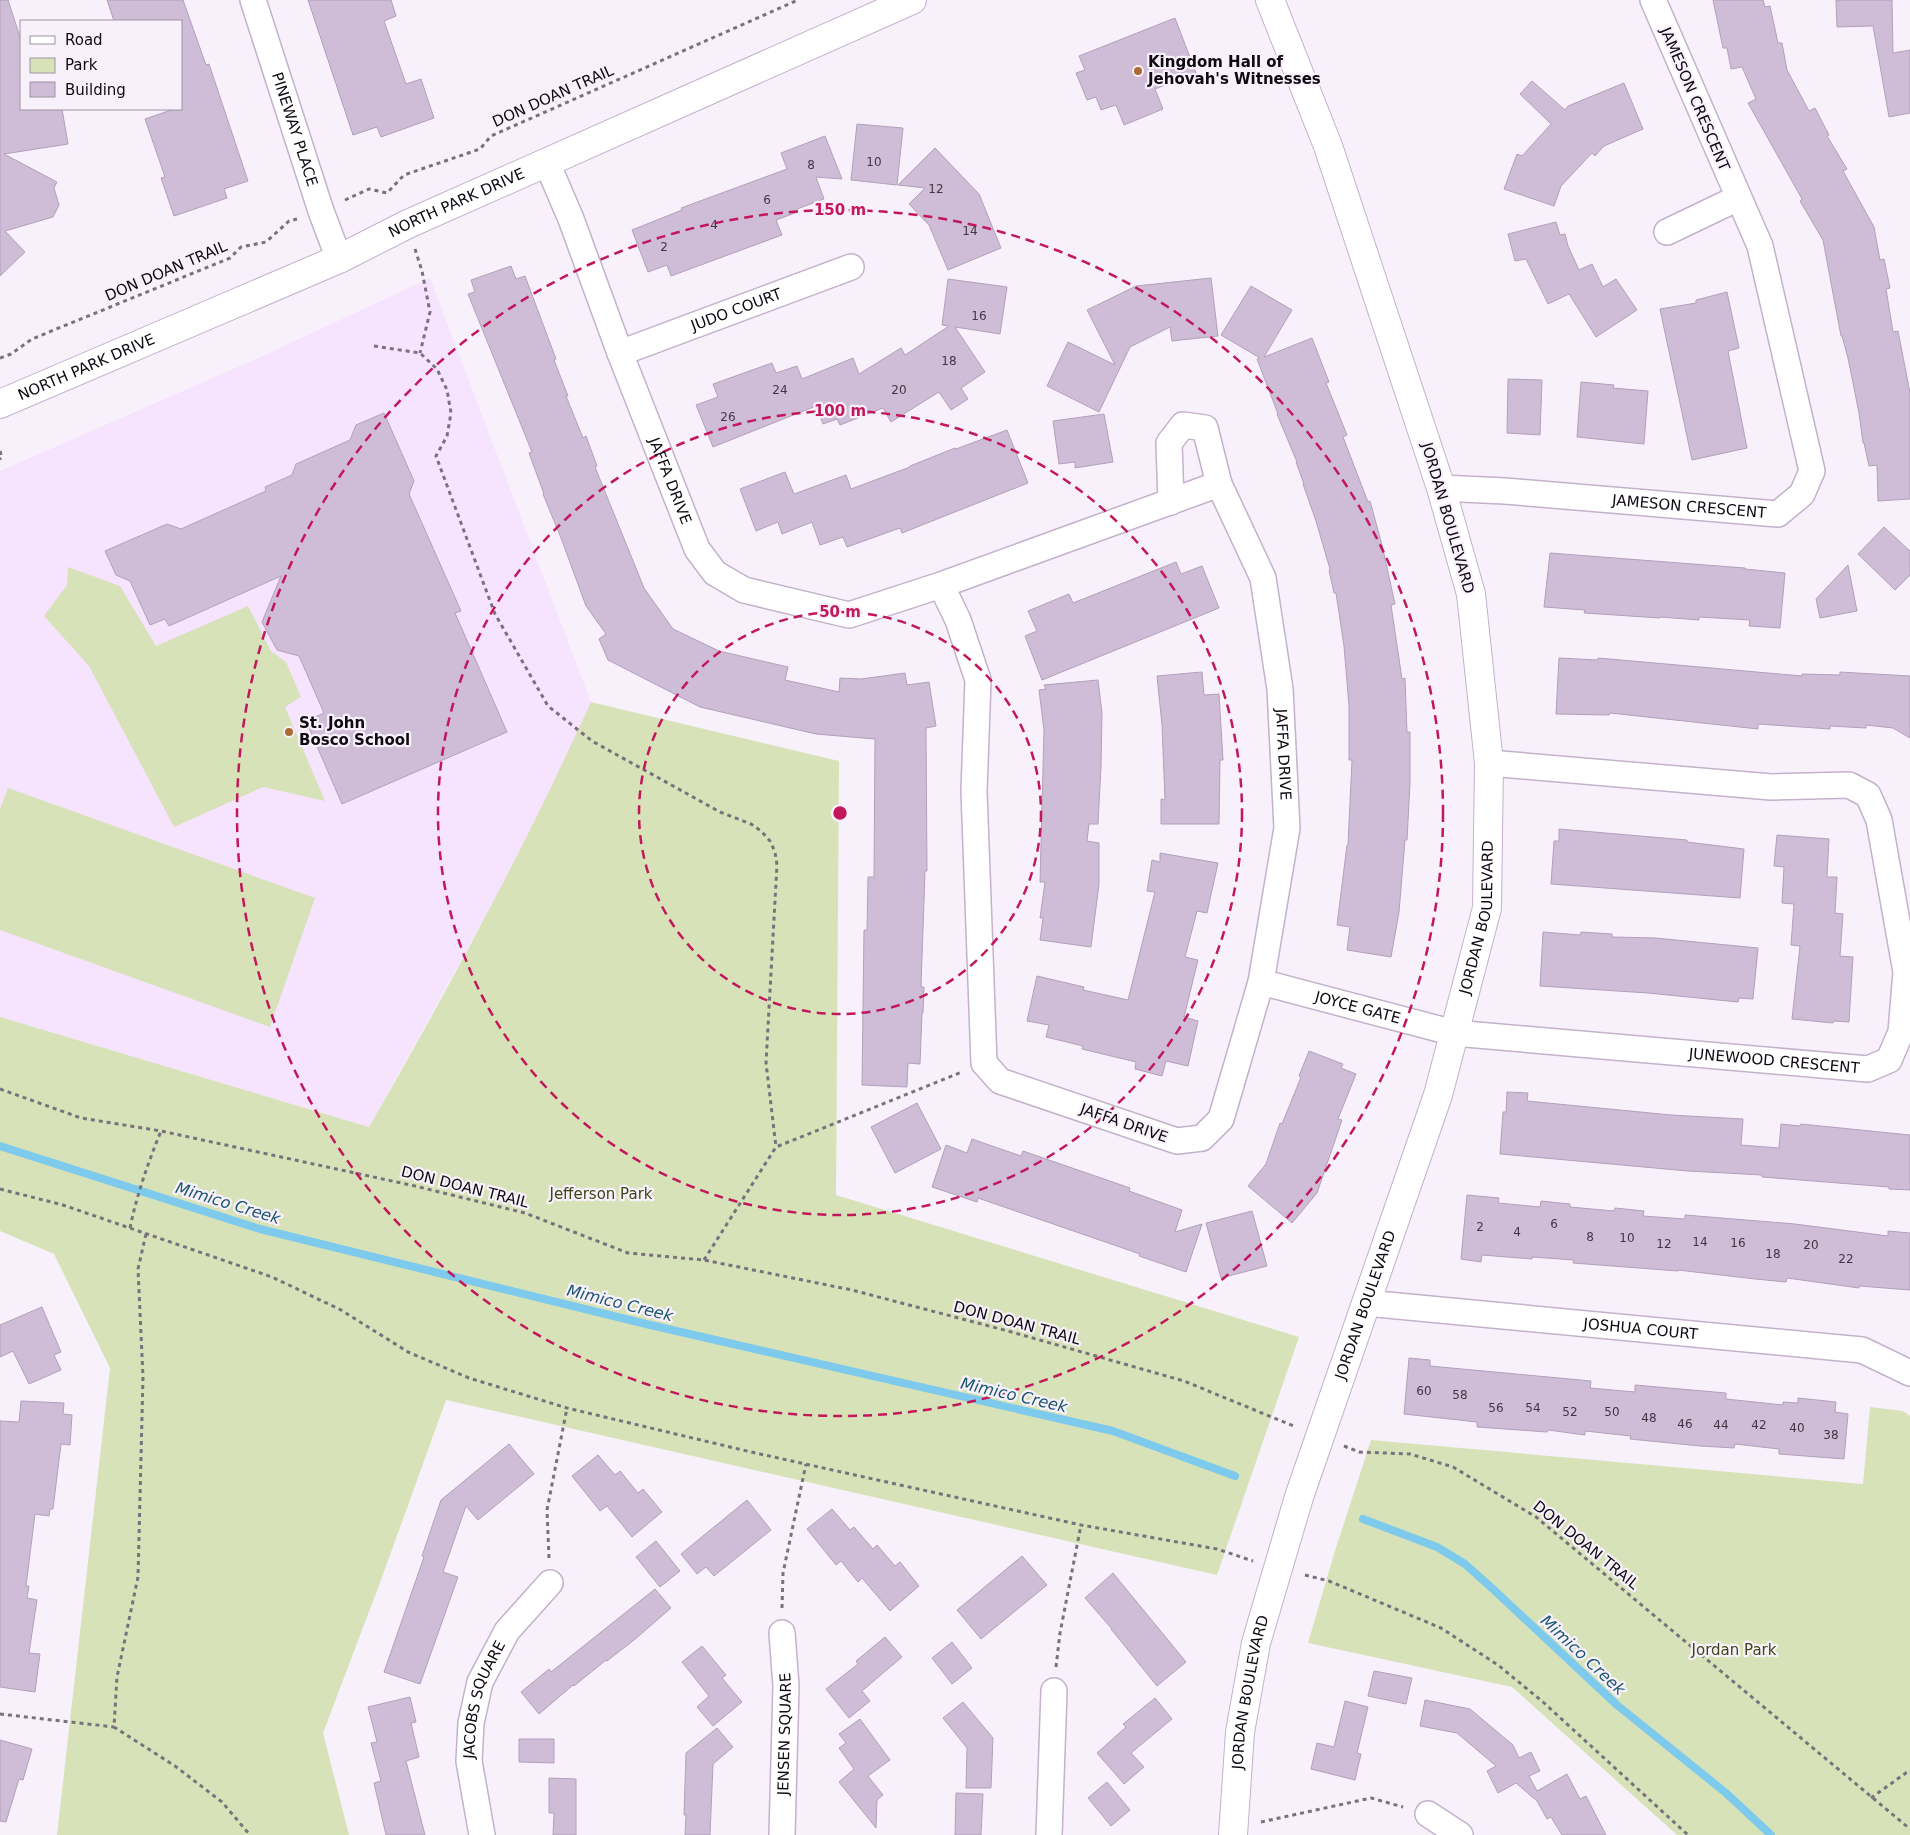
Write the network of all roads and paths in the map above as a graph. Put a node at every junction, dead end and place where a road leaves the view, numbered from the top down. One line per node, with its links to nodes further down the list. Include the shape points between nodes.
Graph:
1 (253, 0): 8 (street, PINEWAY PLACE)
2 (798, 0): 8 (path, DON DOAN TRAIL, via 491,136 480,149 404,175 387,193 369,190)
3 (912, 0): 6 (street, NORTH PARK DRIVE)
4 (1270, 0): 21 (street, JORDAN BOULEVARD, via 1328,146)
5 (1653, 0): 7 (street, JAMESON CRESCENT)
6 (547, 163): 9 (street, NORTH PARK DRIVE); 15 (street, JAFFA DRIVE)
7 (1738, 198): 10 (street); 21 (street, JAMESON CRESCENT, via 1760,246 1812,470 1802,494 1778,514)
8 (321, 211): 11 (street, PINEWAY PLACE); 16 (path, DON DOAN TRAIL, via 289,222 266,242 242,247 230,258 32,339)
9 (408, 224): 11 (street, NORTH PARK DRIVE); 14 (path, via 430,312)
10 (1667, 232)
11 (339, 259): 17 (street, NORTH PARK DRIVE)
12 (851, 267): 15 (street, JUDO COURT)
13 (374, 346): 14 (path)
14 (420, 353): 30 (path, via 437,370 447,390 451,413 447,436 436,456 495,614 548,706 592,741 720,812 762,831 775,852 766,1063)
15 (620, 353): 23 (street, JAFFA DRIVE, via 697,549 715,573 744,590 848,615)
16 (0, 358)
17 (0, 404)
18 (0, 451): 19 (path)
19 (0, 459)
20 (1220, 484): 22 (street, JAFFA DRIVE); 22 (street, JAFFA DRIVE, via 1205,428 1183,425 1169,443); 25 (street, JAFFA DRIVE, via 1263,578 1280,689 1286,828)
21 (1441, 488): 24 (street, JORDAN BOULEVARD, via 1471,594)
22 (1171, 502): 23 (street, JAFFA DRIVE)
23 (941, 585): 27 (street, via 958,620 978,680 974,791)
24 (1489, 763): 26 (street, JORDAN BOULEVARD, via 1487,908); 26 (street, JUNEWOOD CRESCENT, via 1771,787 1849,785 1868,795 1879,820 1906,972 1901,1032 1889,1060 1868,1069)
25 (1261, 982): 26 (street, JOYCE GATE); 27 (street, JAFFA DRIVE, via 1221,1119 1202,1138 1177,1141 1037,1094 1000,1081)
26 (1454, 1033): 35 (street, JORDAN BOULEVARD, via 1438,1095)
27 (984, 1064): 30 (path)
28 (0, 1089): 29 (path, DON DOAN TRAIL, via 81,1118)
29 (161, 1131): 32 (path, via 148,1163); 34 (path, DON DOAN TRAIL, via 525,1213 628,1253)
30 (776, 1146): 34 (path)
31 (0, 1189): 32 (path, via 63,1205)
32 (130, 1228): 33 (path)
33 (146, 1234): 37 (path, via 272,1277 341,1310 408,1352 468,1378); 46 (path, via 138,1268 143,1377 138,1577 117,1678)
34 (704, 1260): 38 (path, DON DOAN TRAIL, via 852,1290 1184,1381)
35 (1366, 1303): 36 (street, JOSHUA COURT, via 1862,1350); 38 (street, JORDAN BOULEVARD)
36 (1910, 1373)
37 (566, 1408): 39 (path); 42 (path, via 547,1510)
38 (1320, 1436): 41 (street, JORDAN BOULEVARD); 48 (path, DON DOAN TRAIL, via 1359,1452 1410,1454 1453,1466 1536,1517)
39 (806, 1464): 40 (path); 43 (path, via 783,1573)
40 (1081, 1525): 41 (path, via 1217,1549); 44 (path, via 1060,1633)
41 (1277, 1568): 51 (street, JORDAN BOULEVARD, via 1256,1643 1240,1732); 57 (path, via 1329,1581 1441,1628 1489,1659 1543,1702)
42 (550, 1583): 53 (street, JACOBS SQUARE, via 507,1631 480,1682 471,1723 469,1761)
43 (782, 1634): 54 (street, JENSEN SQUARE, via 786,1686)
44 (1054, 1691): 55 (street)
45 (0, 1714): 46 (path)
46 (114, 1727): 52 (path, via 175,1766 222,1802)
47 (1910, 1770): 48 (path)
48 (1871, 1798): 50 (path, DON DOAN TRAIL)
49 (1428, 1814): 51 (path, via 1371,1798); 56 (street)
50 (1910, 1830)
51 (1233, 1832)
52 (250, 1835)
53 (482, 1835)
54 (782, 1835)
55 (1049, 1835)
56 (1460, 1835)
57 (1688, 1835)

